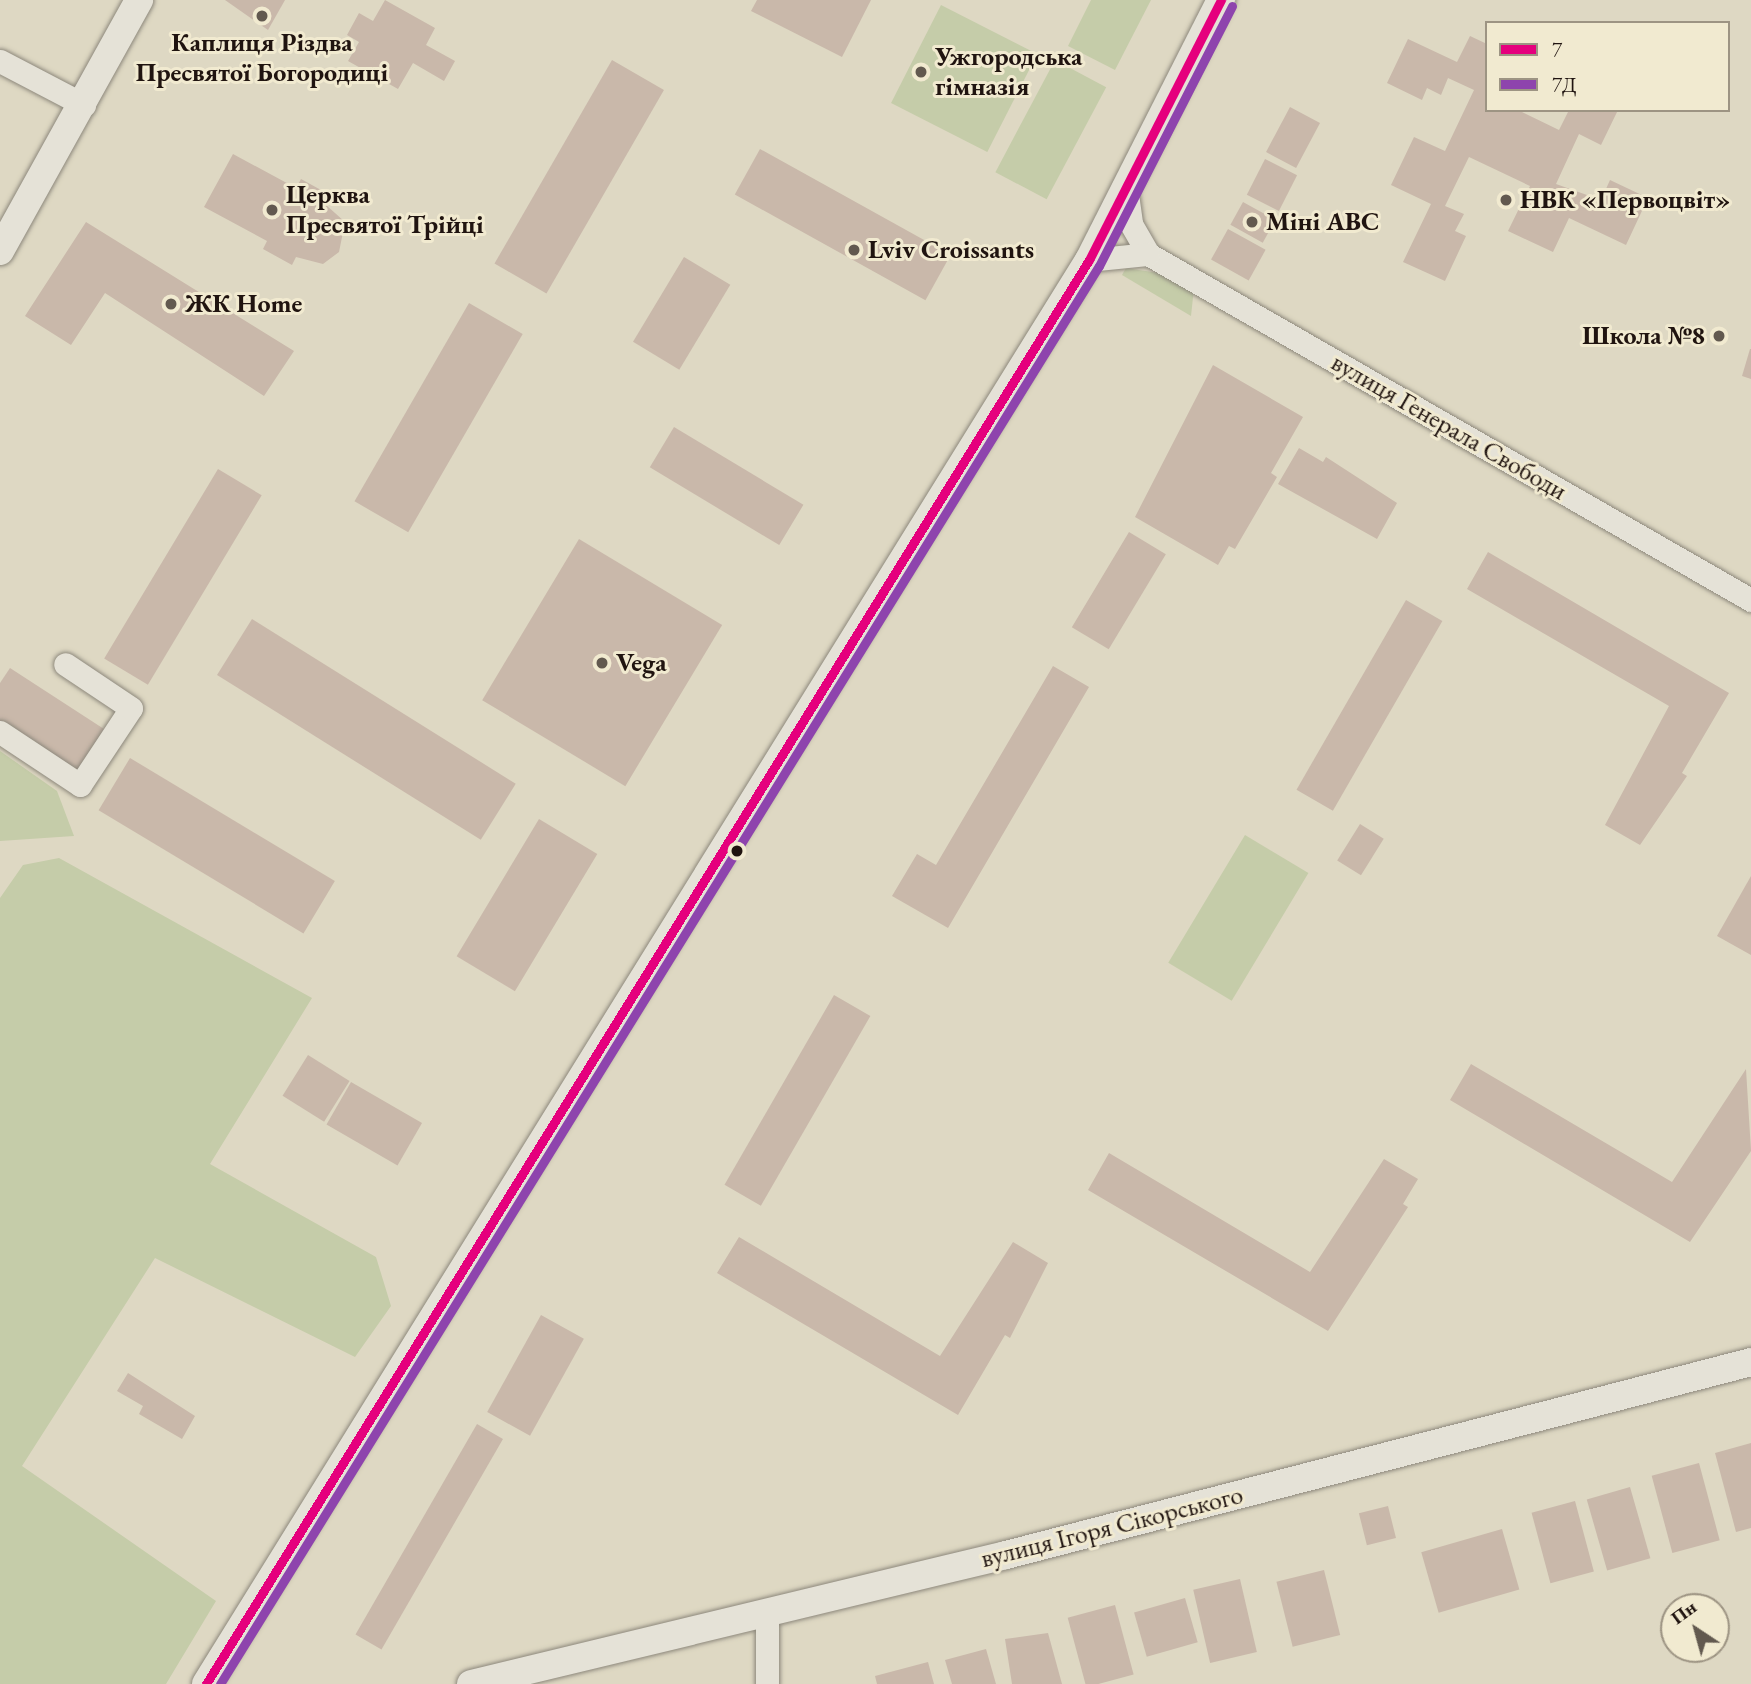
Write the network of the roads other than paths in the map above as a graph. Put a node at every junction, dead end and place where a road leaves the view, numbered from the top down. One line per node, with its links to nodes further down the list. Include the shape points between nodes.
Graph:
1 (139, 0): 4 (street)
2 (1221, 0): 5 (street)
3 (0, 61): 4 (street)
4 (84, 105): 6 (street)
5 (1127, 194): 7 (street, via 1131,224); 8 (street)
6 (0, 251)
7 (1148, 254): 8 (street); 9 (street, вулиця Генерала Свободи)
8 (1089, 260): 14 (street)
9 (1751, 600)
10 (65, 664): 11 (street, via 131,708 80,785)
11 (0, 732)
12 (1751, 1362): 13 (street, вулиця Ігоря Сікорського)
13 (767, 1613): 15 (street, вулиця Ігоря Сікорського); 16 (street)
14 (206, 1684)
15 (471, 1684)
16 (767, 1684)

